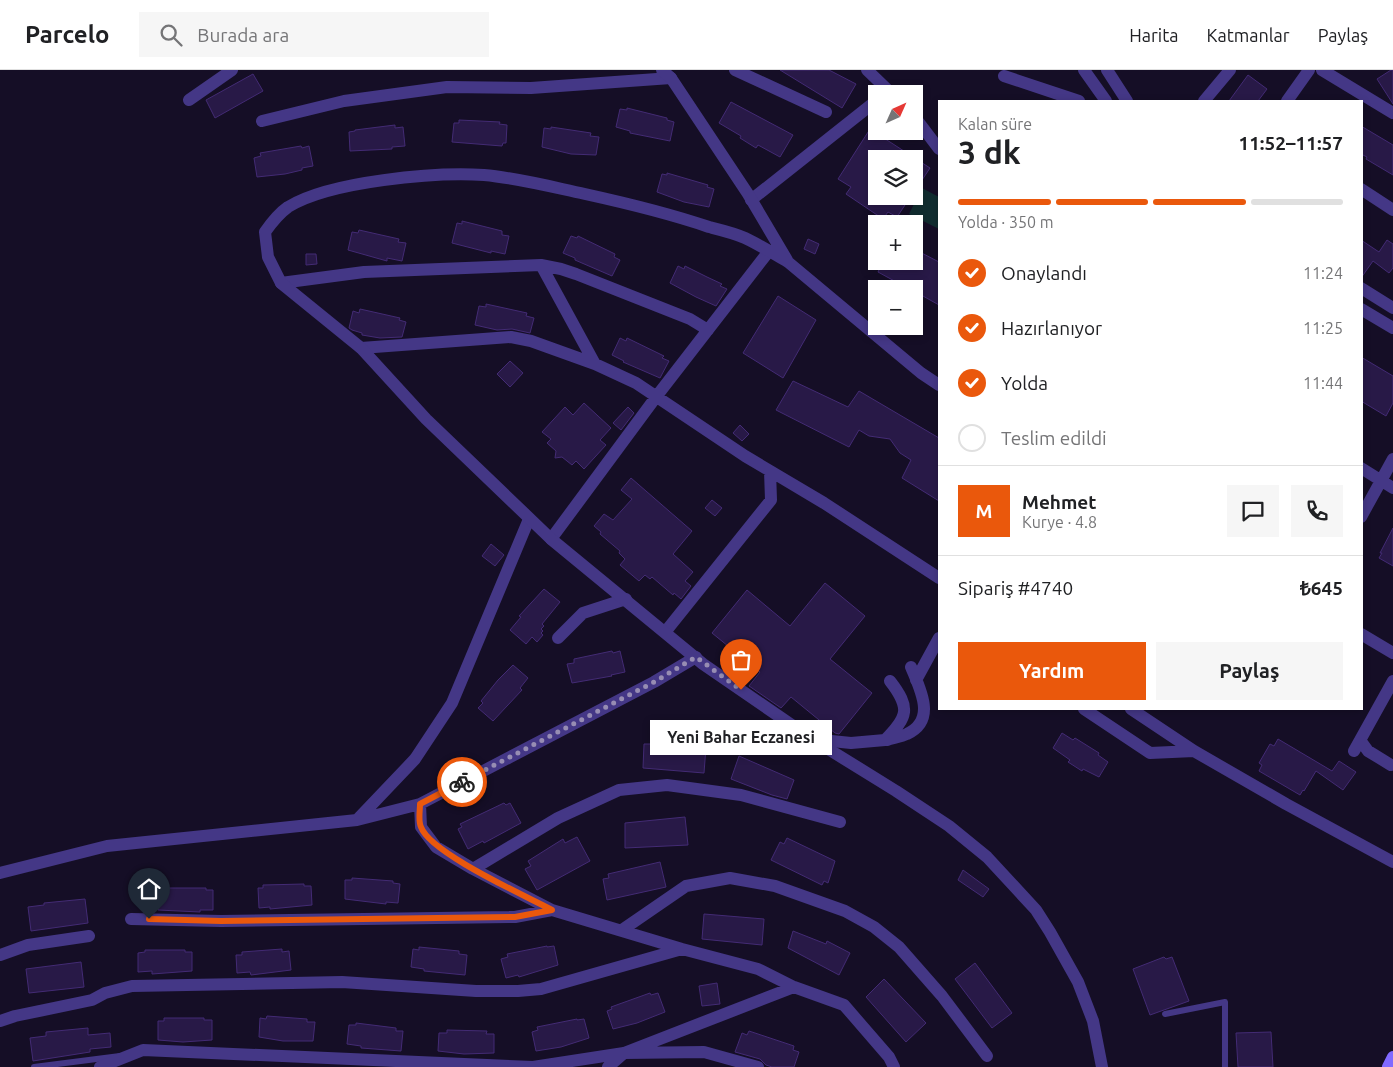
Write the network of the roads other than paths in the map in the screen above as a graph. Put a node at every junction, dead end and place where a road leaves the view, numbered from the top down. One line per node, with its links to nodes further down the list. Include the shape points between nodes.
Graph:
1 (232, 70): 12 (street)
2 (736, 70): 19 (street)
3 (866, 70): 11 (street)
4 (1084, 70): 14 (street)
5 (1107, 70): 15 (street)
6 (1230, 70): 16 (street)
7 (1310, 70): 17 (street)
8 (1322, 70): 20 (street)
9 (666, 74): 21 (street, via 531,88 447,87 344,101); 25 (street)
10 (1004, 76): 13 (street)
11 (881, 85)
12 (189, 100)
13 (1076, 100)
14 (1105, 100)
15 (1125, 100)
16 (1205, 100)
17 (1288, 100)
18 (868, 107): 25 (street)
19 (826, 112)
20 (1393, 113)
21 (262, 121)
22 (923, 128): 23 (street)
23 (938, 148)
24 (1363, 190): 26 (street)
25 (751, 200): 28 (street)
26 (1393, 210)
27 (769, 251): 28 (street); 30 (street, via 743,238 689,220 528,181 484,176 427,176 381,181 318,194 277,215 265,232 268,257); 35 (street)
28 (788, 262): 38 (street)
29 (541, 265): 30 (street, via 364,272); 35 (street, via 562,269 690,319); 37 (street)
30 (281, 283): 36 (street)
31 (1363, 289): 32 (street)
32 (1393, 308)
33 (1363, 310): 34 (street)
34 (1393, 328)
35 (708, 330): 39 (street)
36 (361, 348): 37 (street, via 511,336); 46 (street, via 426,420)
37 (595, 364): 39 (street, via 636,383)
38 (938, 384)
39 (656, 397): 42 (street); 47 (street)
40 (1393, 459): 43 (street)
41 (1363, 469): 43 (street)
42 (770, 471): 48 (street); 50 (street, via 771,500)
43 (1382, 480): 44 (street); 45 (street)
44 (1393, 488)
45 (1363, 514)
46 (529, 519): 47 (street); 67 (street, via 452,703 415,760)
47 (551, 539): 49 (street)
48 (938, 577)
49 (626, 599): 50 (street); 52 (street, via 583,613)
50 (666, 632): 55 (street)
51 (1363, 635): 54 (street)
52 (558, 638)
53 (938, 640): 57 (street)
54 (1393, 653)
55 (696, 657): 62 (street); 66 (street)
56 (911, 667): 57 (street)
57 (916, 680): 63 (street, via 925,704 922,722 908,734)
58 (1393, 680): 65 (street, via 1357,745)
59 (890, 681): 63 (street, via 902,696 904,710 899,726)
60 (1086, 710): 64 (street, via 1150,753)
61 (1132, 710): 64 (street)
62 (812, 739): 63 (street, via 851,743); 92 (street, via 949,826 987,857 1036,910 1078,982 1093,1020)
63 (885, 740)
64 (1194, 752): 69 (street)
65 (1391, 765)
66 (420, 804): 67 (street); 70 (street, via 421,827 436,847)
67 (357, 820): 71 (street, via 107,846)
68 (840, 822): 70 (street, via 740,795 667,785 619,790 558,818)
69 (1393, 862)
70 (473, 869): 72 (street)
71 (0, 873)
72 (552, 910): 73 (street, via 515,917); 74 (street)
73 (131, 919)
74 (622, 930): 76 (street); 82 (street, via 686,886 730,878 775,886 845,911 874,927 899,947 942,996)
75 (89, 936): 77 (street, via 28,945)
76 (682, 949): 78 (street, via 758,969); 80 (street, via 541,989 476,991 342,982 132,986 92,1000)
77 (0, 955)
78 (794, 987): 81 (street); 91 (street, via 844,1005)
79 (1165, 1014): 93 (lane, via 1225,1002)
80 (0, 1022)
81 (624, 1053): 88 (street); 89 (street); 90 (street, via 704,1052)
82 (987, 1056)
83 (1393, 1057): 94 (main road)
84 (266, 1061): 85 (street, via 144,1050); 88 (street)
85 (128, 1062): 86 (lane, via 114,1055); 87 (street)
86 (34, 1067)
87 (100, 1067)
88 (533, 1067)
89 (608, 1067)
90 (758, 1067)
91 (894, 1067)
92 (1102, 1067)
93 (1225, 1067)
94 (1388, 1067)

